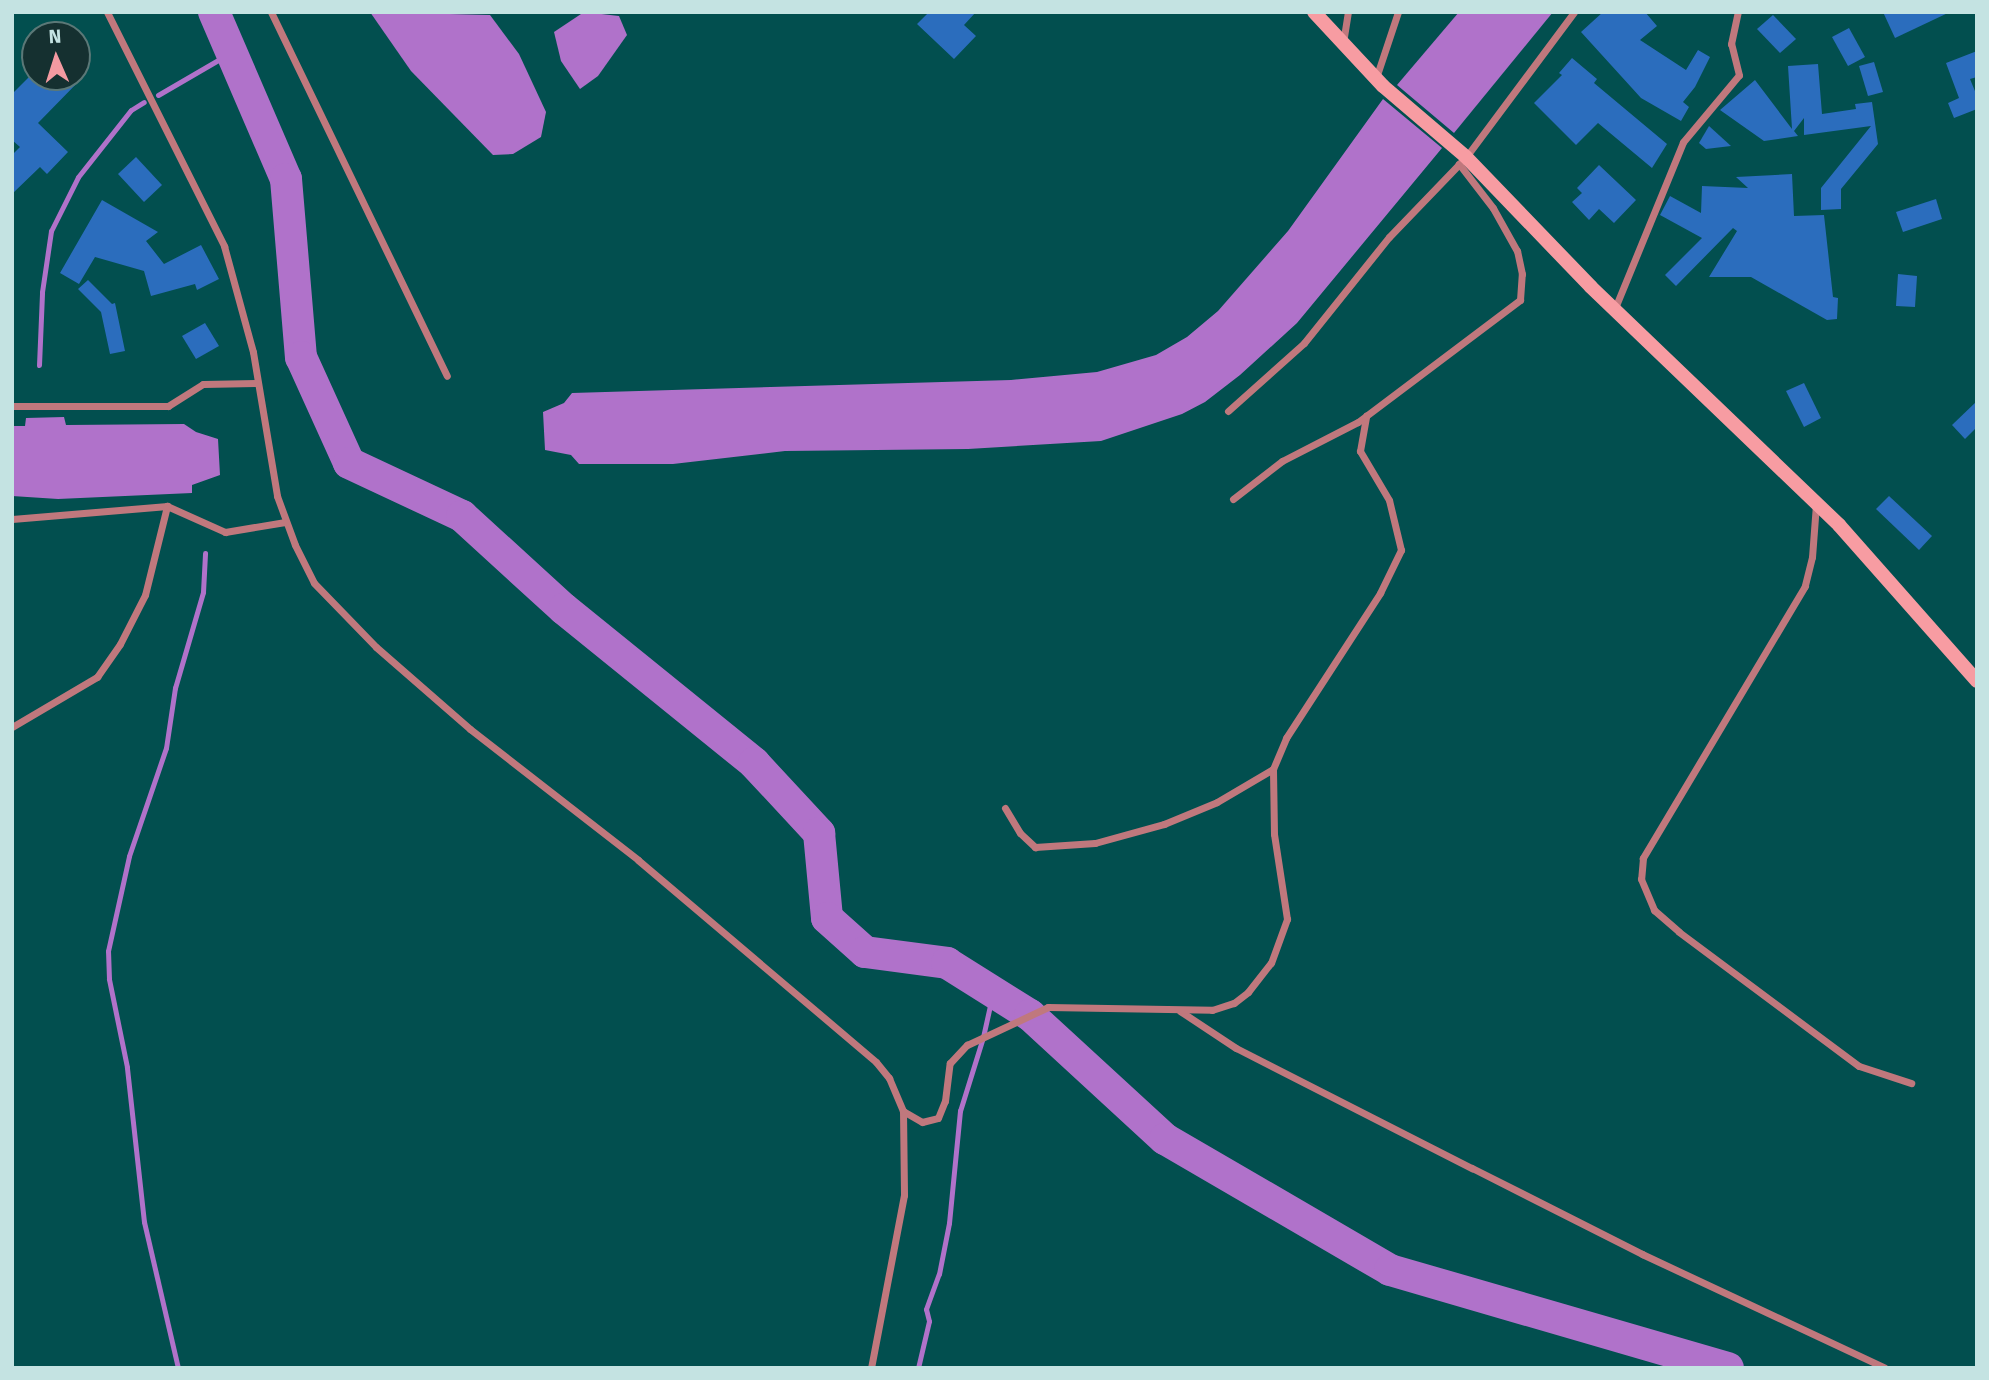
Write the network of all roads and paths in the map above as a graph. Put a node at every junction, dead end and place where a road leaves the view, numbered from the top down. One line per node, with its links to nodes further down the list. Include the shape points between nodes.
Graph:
1 (107, 12): 13 (street, via 225,246 248,326)
2 (271, 12): 12 (street)
3 (1314, 12): 8 (main road)
4 (1348, 12): 8 (street)
5 (1398, 12): 9 (street)
6 (1574, 12): 10 (street)
7 (1738, 12): 11 (street, via 1731,44 1739,75 1684,142)
8 (1343, 44): 9 (main road)
9 (1380, 82): 10 (main road)
10 (1461, 157): 11 (main road); 15 (street, via 1304,343); 16 (street, via 1517,251 1522,274 1520,300)
11 (1615, 308): 18 (main road)
12 (447, 376)
13 (257, 383): 14 (street, via 203,384 169,406); 21 (street)
14 (12, 407)
15 (1228, 411)
16 (1366, 416): 17 (street, via 1282,461); 24 (street, via 1360,451 1389,500 1401,550 1380,593 1286,738)
17 (1233, 499)
18 (1816, 504): 22 (main road); 27 (street, via 1805,586 1643,858 1641,879 1654,910 1679,932 1859,1066)
19 (167, 506): 20 (street); 21 (street, via 225,531); 23 (street, via 145,595 97,677)
20 (12, 519)
21 (285, 522): 28 (street, via 314,583 376,647 876,1062 889,1078)
22 (1977, 681)
23 (12, 727)
24 (1273, 769): 25 (street, via 1217,802 1164,824 1095,843 1035,847); 26 (street, via 1274,834 1287,919 1284,934 1271,963 1234,1003 1212,1010)
25 (1005, 808)
26 (1181, 1011): 28 (street, via 1048,1007 967,1045 950,1063 938,1118 922,1122); 30 (street, via 1236,1048 1618,1242)
27 (1911, 1083)
28 (903, 1111): 29 (street, via 904,1195)
29 (871, 1368)
30 (1885, 1368)

